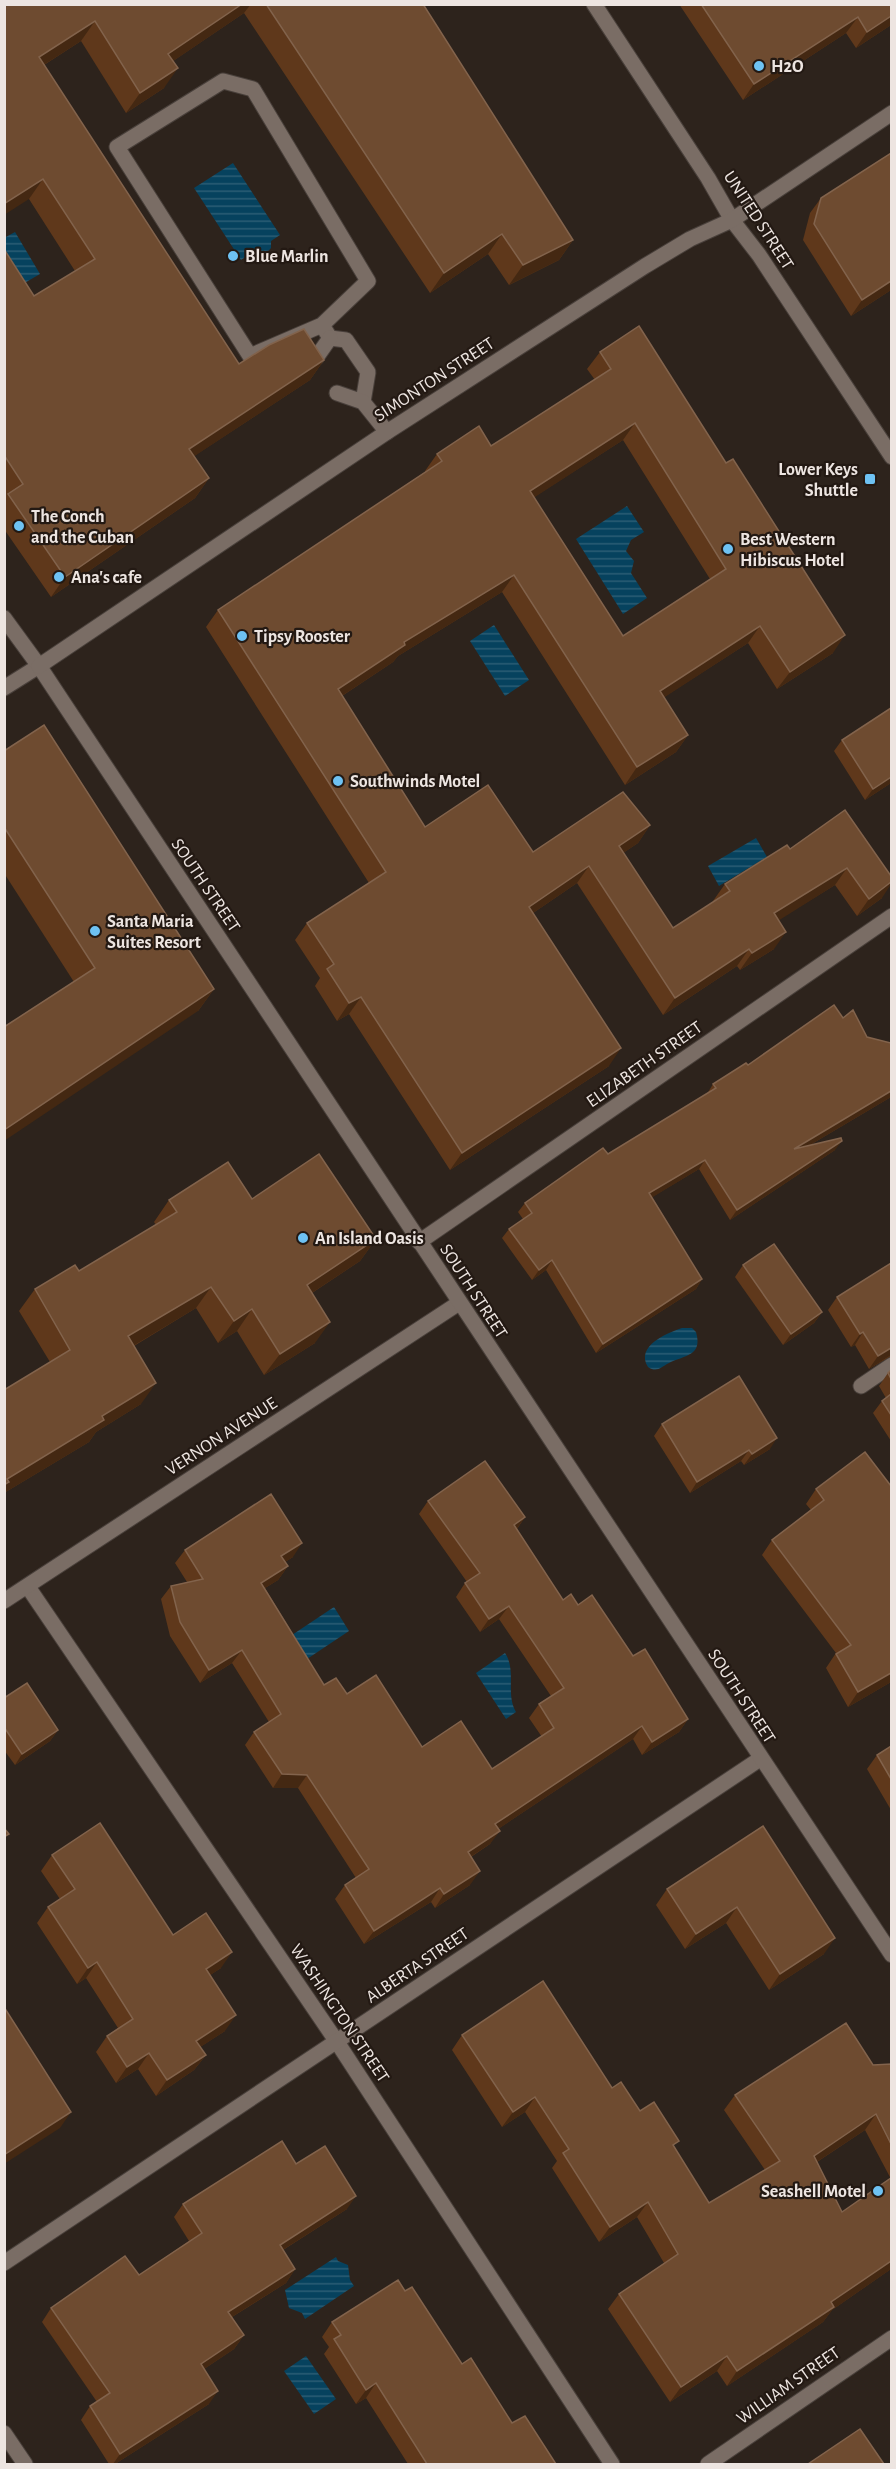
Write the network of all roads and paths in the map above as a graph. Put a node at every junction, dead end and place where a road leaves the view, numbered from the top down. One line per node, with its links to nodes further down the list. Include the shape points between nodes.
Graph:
1 (594, 4): 3 (street, UNITED STREET)
2 (891, 113): 3 (street, SIMONTON STREET)
3 (732, 220): 8 (street, SIMONTON STREET, via 645,266); 9 (street, UNITED STREET)
4 (326, 332): 4 (street, via 368,281 253,89 223,81 117,147 250,356); 5 (street); 7 (street, via 346,340 368,372)
5 (316, 358)
6 (337, 393): 7 (street)
7 (363, 402): 8 (street)
8 (387, 432): 11 (street, SIMONTON STREET)
9 (891, 457)
10 (4, 618): 11 (street, SOUTH STREET)
11 (39, 666): 12 (street, SIMONTON STREET); 14 (street, SOUTH STREET)
12 (4, 688)
13 (891, 916): 14 (street, ELIZABETH STREET)
14 (418, 1242): 15 (street, SOUTH STREET)
15 (459, 1303): 18 (street, VERNON AVENUE); 20 (street, SOUTH STREET)
16 (891, 1365): 17 (street)
17 (861, 1386)
18 (28, 1587): 19 (street, VERNON AVENUE); 22 (street, WASHINGTON STREET)
19 (4, 1601)
20 (760, 1759): 21 (street, SOUTH STREET); 22 (street, ALBERTA STREET)
21 (891, 1955)
22 (337, 2042): 23 (street, ALBERTA STREET); 27 (street, WASHINGTON STREET)
23 (4, 2263)
24 (891, 2338): 28 (street, WILLIAM STREET)
25 (4, 2433): 26 (street)
26 (25, 2464)
27 (612, 2464)
28 (708, 2464)

